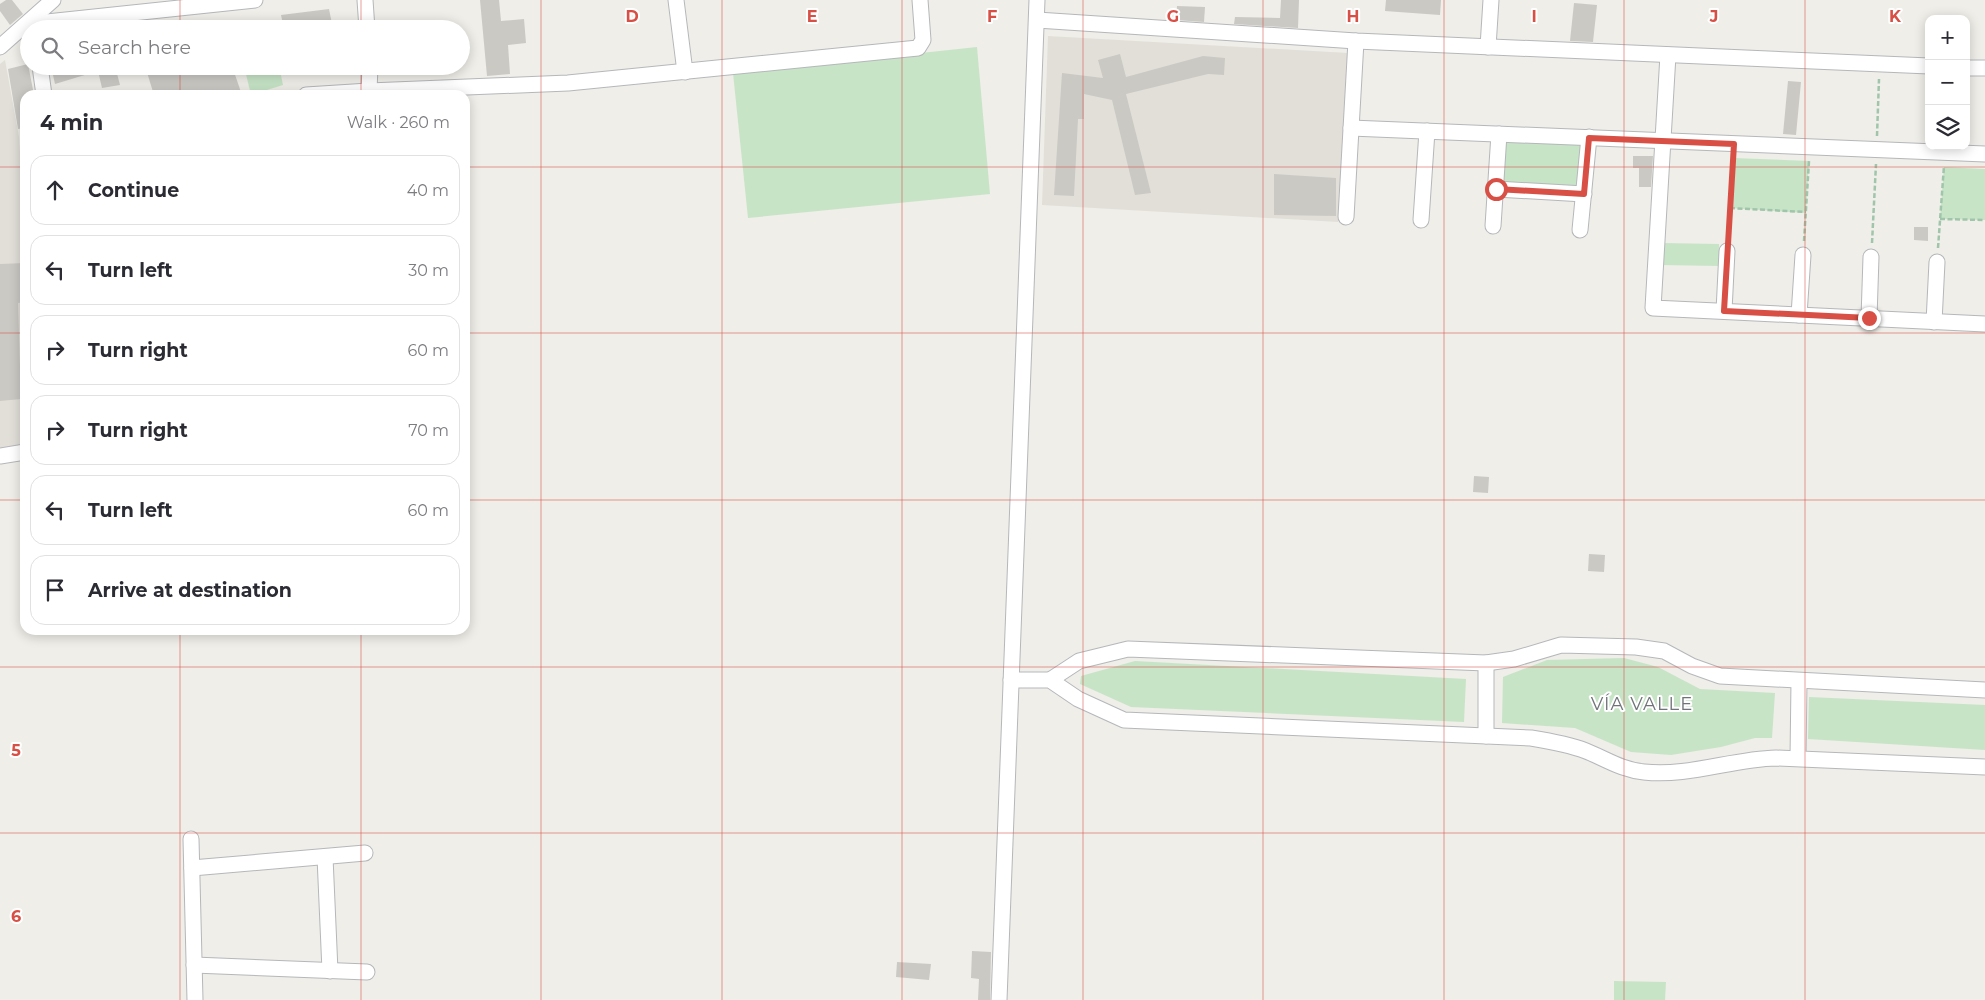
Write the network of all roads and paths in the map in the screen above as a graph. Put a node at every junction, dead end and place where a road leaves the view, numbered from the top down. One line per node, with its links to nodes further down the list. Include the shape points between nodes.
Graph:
1 (53, 0): 8 (street)
2 (255, 0): 9 (street)
3 (365, 0): 10 (street)
4 (676, 0): 20 (street)
5 (920, 0): 20 (street, via 923,40 918,48)
6 (1037, 0): 11 (street)
7 (1491, 0): 15 (street)
8 (37, 20)
9 (77, 20)
10 (366, 20)
11 (1036, 20): 13 (street); 57 (street)
12 (20, 34): 14 (street)
13 (1356, 41): 15 (street); 26 (street)
14 (0, 47)
15 (1488, 47): 16 (street)
16 (1668, 55): 17 (street); 30 (street)
17 (1925, 66)
18 (1970, 68): 19 (street)
19 (1985, 68)
20 (685, 72): 25 (street, via 568,83)
21 (41, 75): 23 (street)
22 (370, 75): 24 (street)
23 (43, 90)
24 (369, 90)
25 (394, 90)
26 (1351, 128): 27 (street); 39 (street)
27 (1427, 131): 28 (street); 41 (street)
28 (1499, 134): 29 (street); 35 (street)
29 (1589, 138): 30 (street); 36 (street)
30 (1663, 141): 31 (street); 49 (street, via 1653,308)
31 (1734, 144): 32 (street); 37 (path)
32 (1810, 147): 33 (street); 38 (path)
33 (1944, 152): 34 (street); 40 (path)
34 (1985, 154)
35 (1496, 189): 36 (street); 43 (street)
36 (1584, 194): 44 (street)
37 (1730, 208): 38 (path); 45 (path)
38 (1806, 212): 46 (path)
39 (1346, 216)
40 (1940, 219): 42 (path); 48 (path)
41 (1421, 220)
42 (1985, 220)
43 (1493, 226)
44 (1580, 230)
45 (1727, 251): 49 (street)
46 (1803, 255): 50 (street)
47 (1871, 257): 51 (street)
48 (1937, 262): 52 (street)
49 (1724, 311): 50 (street)
50 (1799, 315): 51 (street)
51 (1869, 318): 52 (street)
52 (1934, 322): 53 (street)
53 (1985, 324)
54 (20, 453): 55 (street)
55 (0, 456)
56 (1486, 663): 58 (street, via 1128,649 1078,661); 59 (street, via 1514,659 1561,645 1636,647 1664,651 1720,676); 61 (street)
57 (1011, 680): 58 (street); 72 (street)
58 (1050, 680): 61 (street, via 1078,698 1124,720)
59 (1799, 681): 60 (street); 62 (street)
60 (1985, 690)
61 (1486, 736): 62 (street, via 1560,742 1612,764 1642,772 1675,773 1750,758)
62 (1798, 758): 63 (street)
63 (1985, 767)
64 (191, 838): 67 (street)
65 (365, 853): 66 (street)
66 (325, 857): 67 (street); 69 (street)
67 (192, 868): 68 (street)
68 (194, 965): 69 (street); 71 (street)
69 (330, 970): 70 (street)
70 (367, 972)
71 (195, 1000)
72 (999, 1000)

